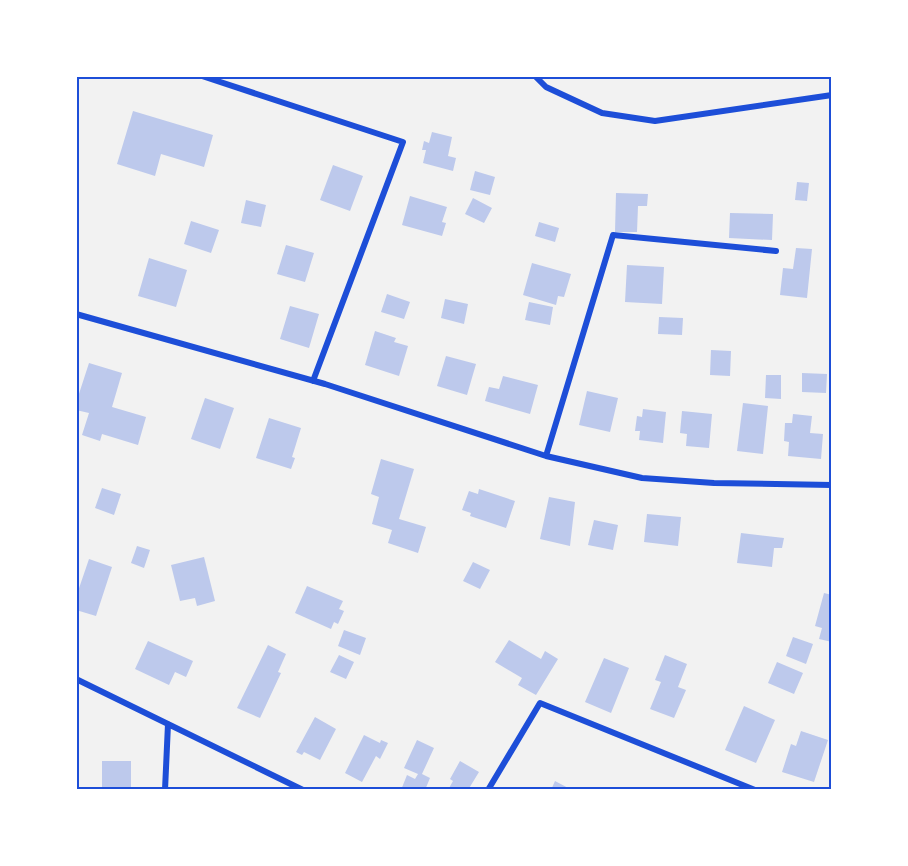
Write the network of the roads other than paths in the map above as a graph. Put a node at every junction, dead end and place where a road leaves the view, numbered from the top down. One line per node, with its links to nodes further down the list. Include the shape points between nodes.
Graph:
1 (202, 76): 6 (street, via 403,142)
2 (535, 76): 3 (street, via 546,87 602,113 655,121)
3 (831, 95)
4 (776, 251): 7 (street, via 613,235)
5 (76, 314): 6 (street)
6 (313, 381): 7 (street)
7 (546, 456): 8 (street, via 642,478)
8 (831, 485)
9 (76, 679): 10 (street)
10 (168, 724): 11 (street); 12 (street)
11 (165, 789)
12 (303, 789)
13 (488, 789): 14 (street, via 540,703)
14 (755, 789)

